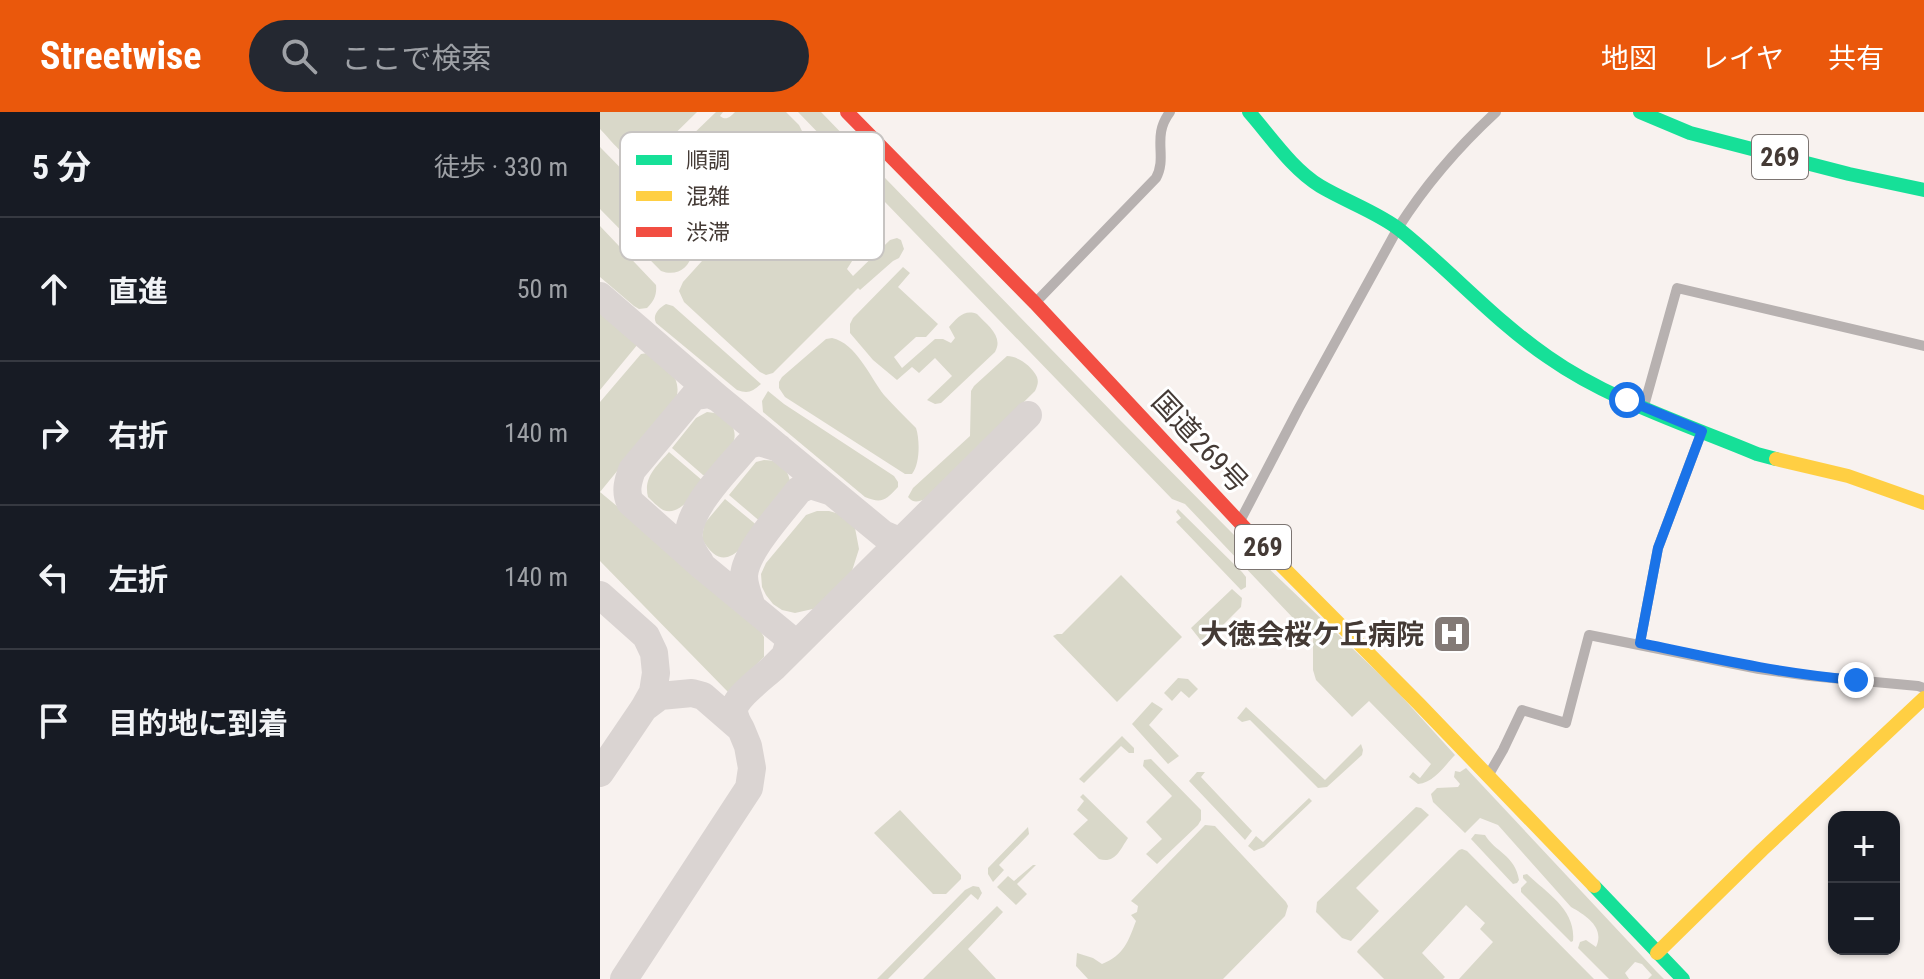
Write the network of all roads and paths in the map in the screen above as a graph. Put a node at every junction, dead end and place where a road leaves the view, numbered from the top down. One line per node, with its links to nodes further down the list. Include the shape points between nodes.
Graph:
1 (847, 112): 6 (main road, 国道269号 / 269)
2 (1170, 112): 10 (street, via 1161,127 1156,178)
3 (1249, 112): 9 (main road, via 1318,185)
4 (1496, 112): 9 (street, via 1462,144)
5 (1640, 112): 8 (main road, 269, via 1704,137)
6 (867, 132)
7 (884, 150): 10 (main road, 国道269号 / 269)
8 (1924, 190)
9 (1398, 228): 12 (main road, via 1549,358); 15 (street)
10 (1035, 303): 15 (main road, 国道269号 / 269)
11 (1924, 346): 12 (street, via 1677,288)
12 (1644, 406): 13 (main road)
13 (1702, 431): 14 (main road, via 1757,454 1848,476); 16 (street, via 1658,548)
14 (1924, 503)
15 (1239, 523): 19 (main road, 国道269号 / 269)
16 (1640, 643): 17 (street, via 1759,669); 19 (street, via 1589,635 1566,723 1522,710)
17 (1924, 688)
18 (1924, 698): 20 (main road)
19 (1488, 776): 20 (main road, 国道269号 / 269)
20 (1657, 953): 21 (main road, 国道269号 / 269)
21 (1683, 979)

